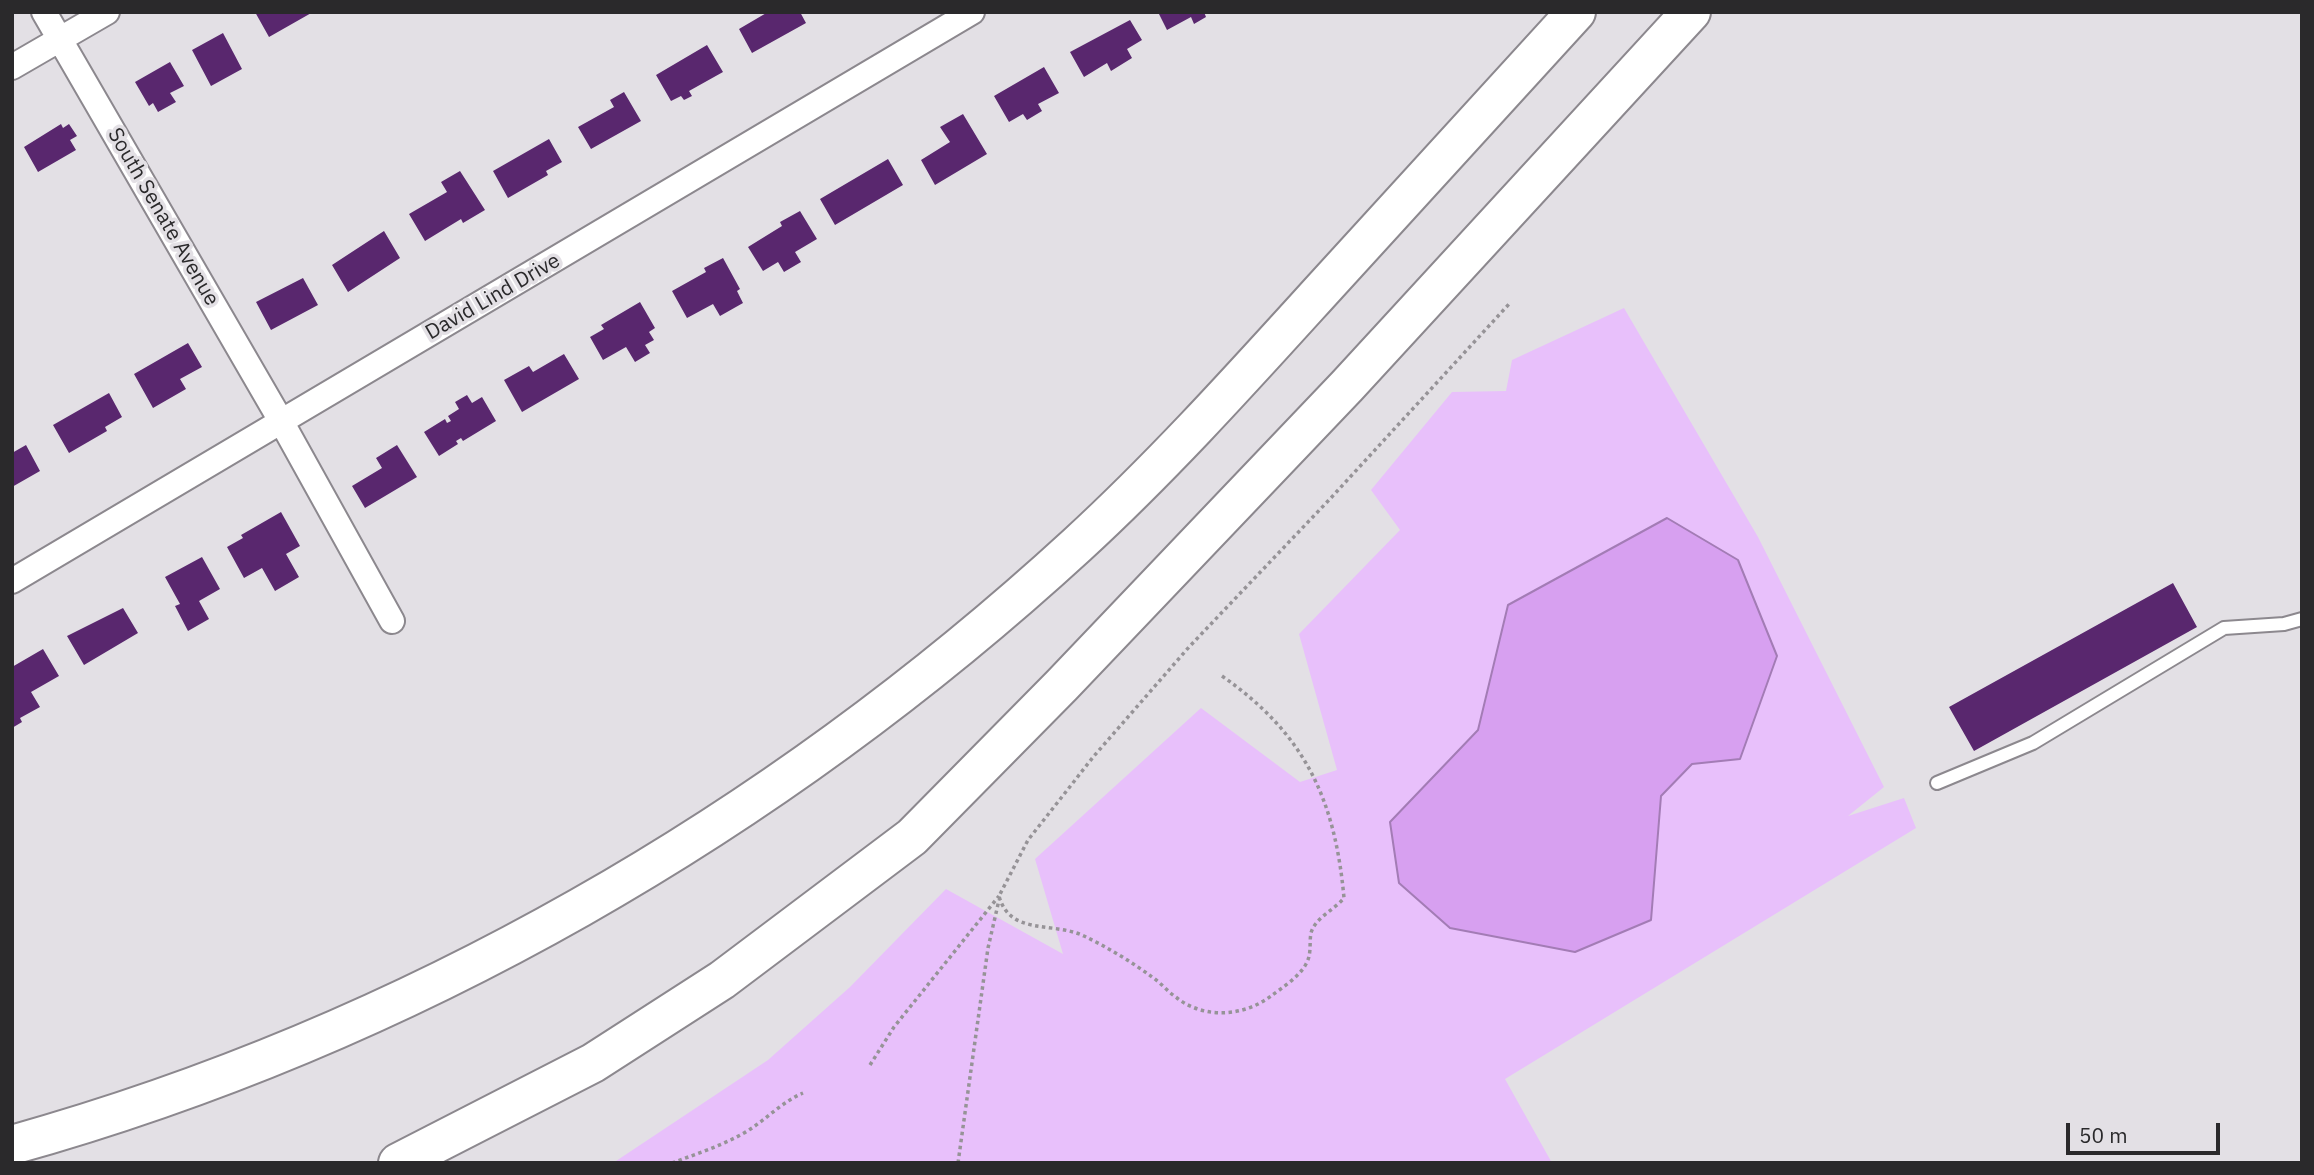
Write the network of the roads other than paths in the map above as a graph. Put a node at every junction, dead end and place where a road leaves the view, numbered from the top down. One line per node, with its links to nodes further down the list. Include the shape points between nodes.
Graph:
1 (44, 12): 6 (street, South Senate Avenue)
2 (107, 12): 6 (street)
3 (972, 12): 8 (street, David Lind Drive)
4 (1576, 12): 13 (highway, via 1153,472 1004,610 839,740 666,857 477,963 367,1016 240,1068 109,1116)
5 (1691, 12): 14 (highway, via 1347,386 912,837 722,980 593,1063)
6 (60, 40): 7 (street); 8 (street, South Senate Avenue)
7 (12, 67)
8 (281, 421): 9 (street, David Lind Drive); 11 (street, South Senate Avenue)
9 (12, 581)
10 (2302, 619): 12 (lane, via 2224,628 2033,743)
11 (392, 621)
12 (1937, 783)
13 (12, 1145)
14 (398, 1163)

